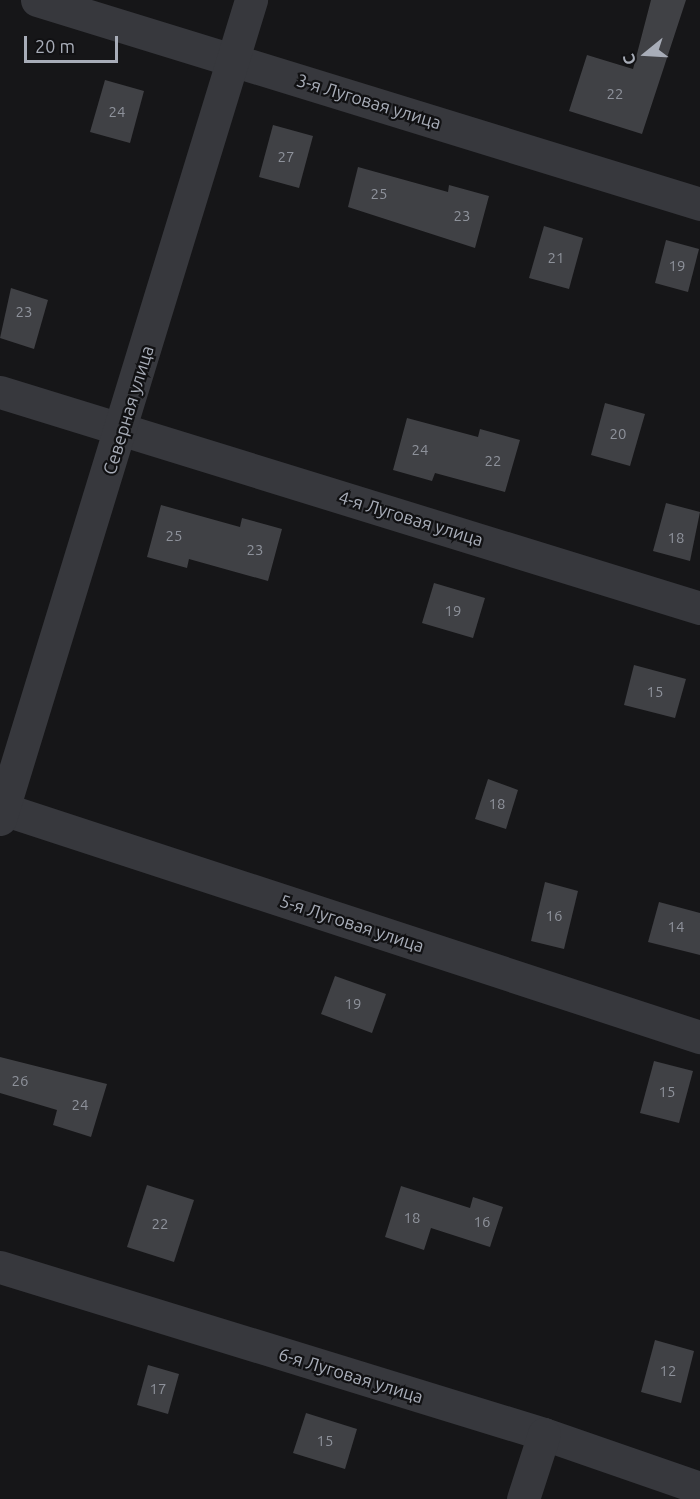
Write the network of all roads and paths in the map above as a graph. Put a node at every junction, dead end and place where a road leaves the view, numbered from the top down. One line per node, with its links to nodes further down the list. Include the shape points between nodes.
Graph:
1 (38, 0): 3 (street, 3-я Луговая улица)
2 (251, 0): 3 (street, Северная улица)
3 (235, 59): 4 (street, 3-я Луговая улица); 6 (street, Северная улица)
4 (700, 204)
5 (0, 392): 6 (street, 4-я Луговая улица)
6 (123, 428): 7 (street, 4-я Луговая улица); 8 (street, Северная улица)
7 (700, 608)
8 (1, 812): 9 (street, 5-я Луговая улица)
9 (700, 1036)
10 (0, 1267): 11 (street, 6-я Луговая улица)
11 (544, 1434): 12 (street, 6-я Луговая улица); 13 (street)
12 (700, 1488)
13 (523, 1499)

